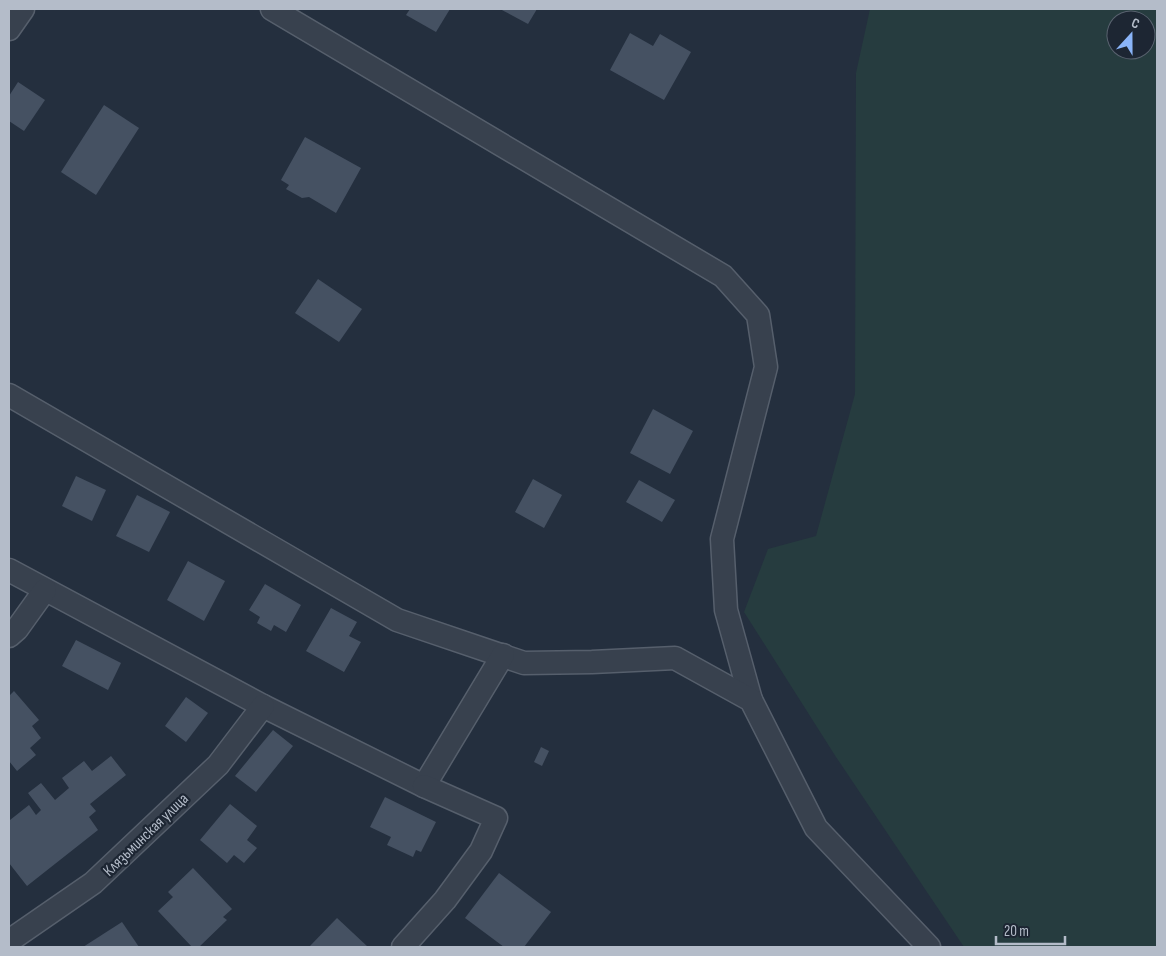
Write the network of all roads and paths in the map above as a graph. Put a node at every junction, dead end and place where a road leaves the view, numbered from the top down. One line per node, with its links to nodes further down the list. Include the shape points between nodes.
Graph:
1 (23, 9): 3 (street)
2 (272, 9): 9 (street, via 723,276 758,315 766,367 722,539 726,610)
3 (9, 30)
4 (9, 396): 8 (street, via 397,620)
5 (9, 570): 6 (street)
6 (45, 590): 7 (street); 10 (street)
7 (9, 636)
8 (503, 655): 9 (street, via 524,663 675,658); 11 (street)
9 (751, 700): 14 (street, via 816,828)
10 (263, 706): 11 (street); 12 (street, Клязьминская улица, via 218,765 93,883)
11 (424, 786): 13 (street, via 496,818 481,851 445,900)
12 (9, 941)
13 (403, 947)
14 (929, 947)

